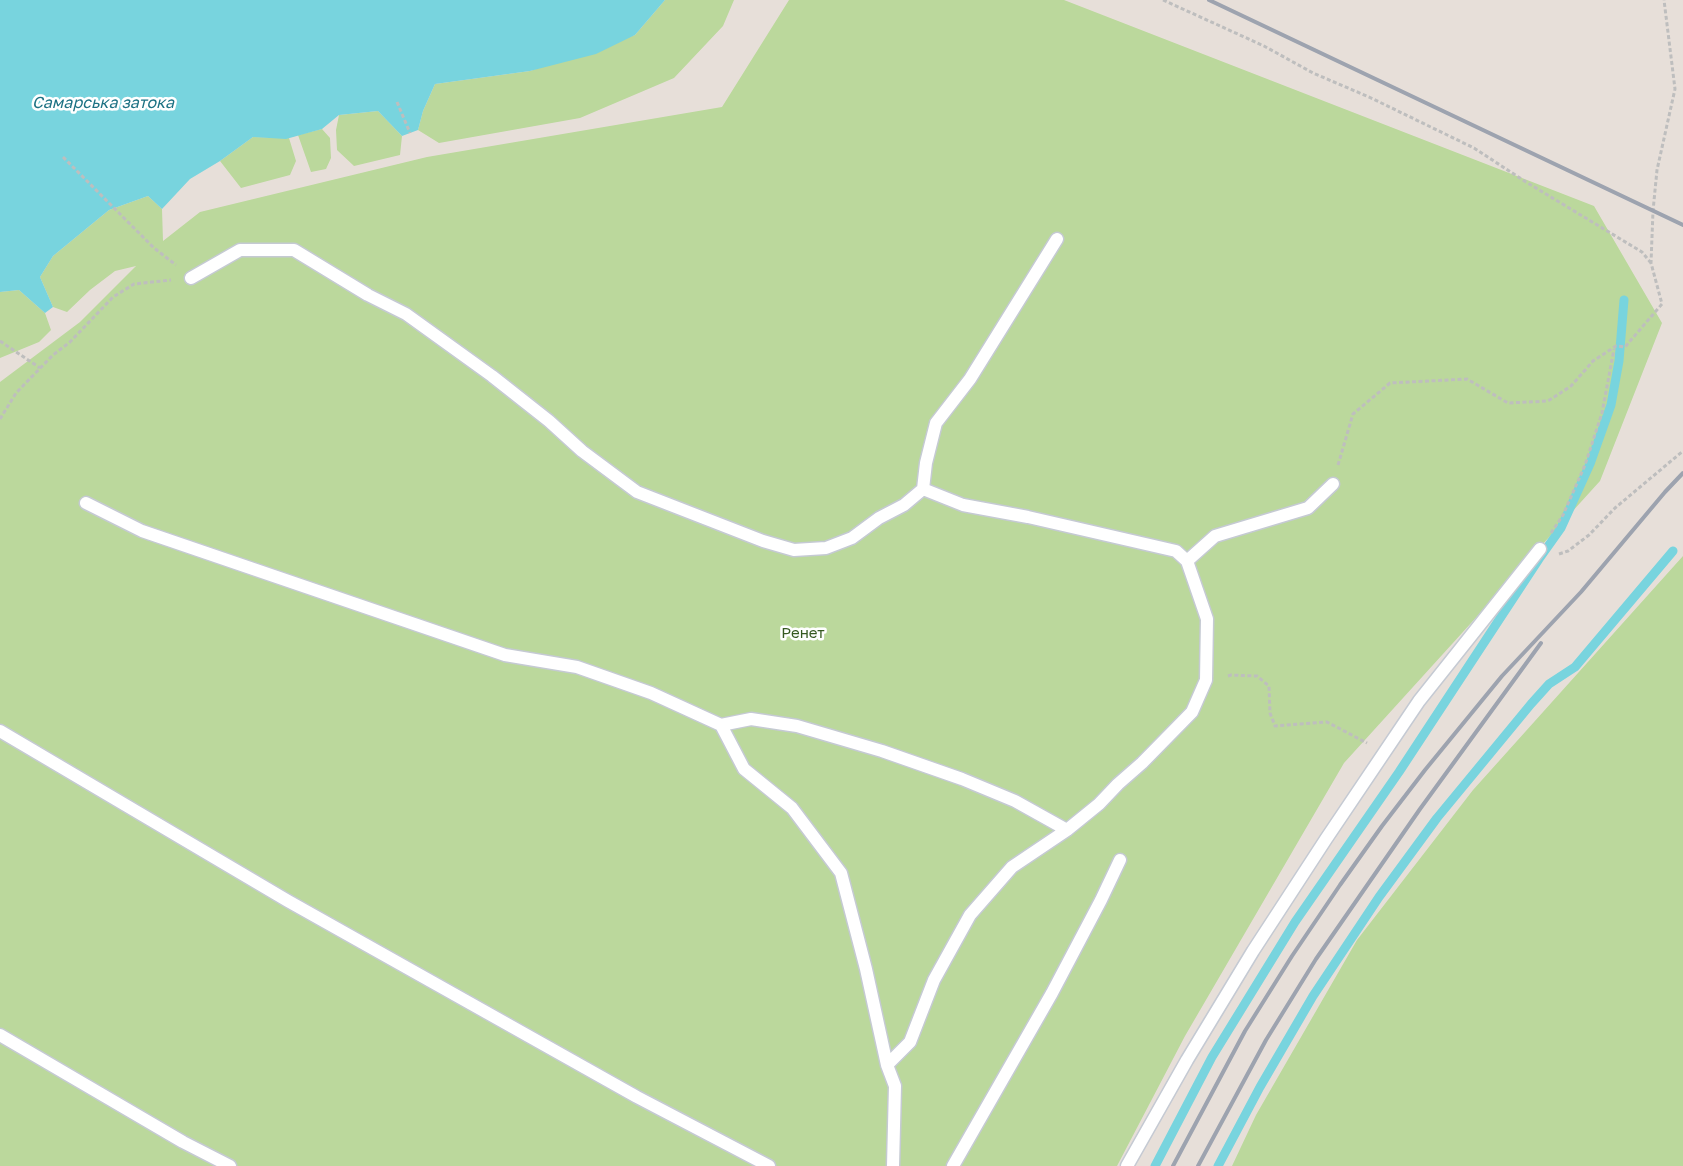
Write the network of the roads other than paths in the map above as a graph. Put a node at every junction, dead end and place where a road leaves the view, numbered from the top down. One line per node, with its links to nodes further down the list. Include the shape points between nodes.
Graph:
1 (1057, 239): 4 (lane, via 970,379 936,423)
2 (190, 278): 4 (lane, via 240,250 294,250 406,314 492,376 637,492 794,550 826,548 852,538)
3 (1333, 484): 7 (lane, via 1308,508 1215,536)
4 (923, 489): 7 (lane, via 963,505 1028,516 1176,551)
5 (86, 503): 8 (lane, via 142,531 505,655 577,667 651,693)
6 (1545, 553): 18 (lane, via 1419,701 1253,951)
7 (1187, 561): 10 (lane, via 1208,619 1206,680 1192,712 1099,804)
8 (721, 724): 10 (lane, via 751,719 797,726 882,751 1015,800); 13 (lane, via 744,769 792,808 841,873)
9 (0, 731): 15 (lane, via 288,900 637,1097)
10 (1067, 830): 13 (lane, via 1012,868 970,915 934,980 910,1042)
11 (1120, 860): 17 (lane, via 1052,994)
12 (0, 1034): 14 (lane, via 183,1142)
13 (887, 1065): 16 (lane, via 896,1086)
14 (230, 1166)
15 (769, 1166)
16 (893, 1166)
17 (953, 1166)
18 (1127, 1166)

